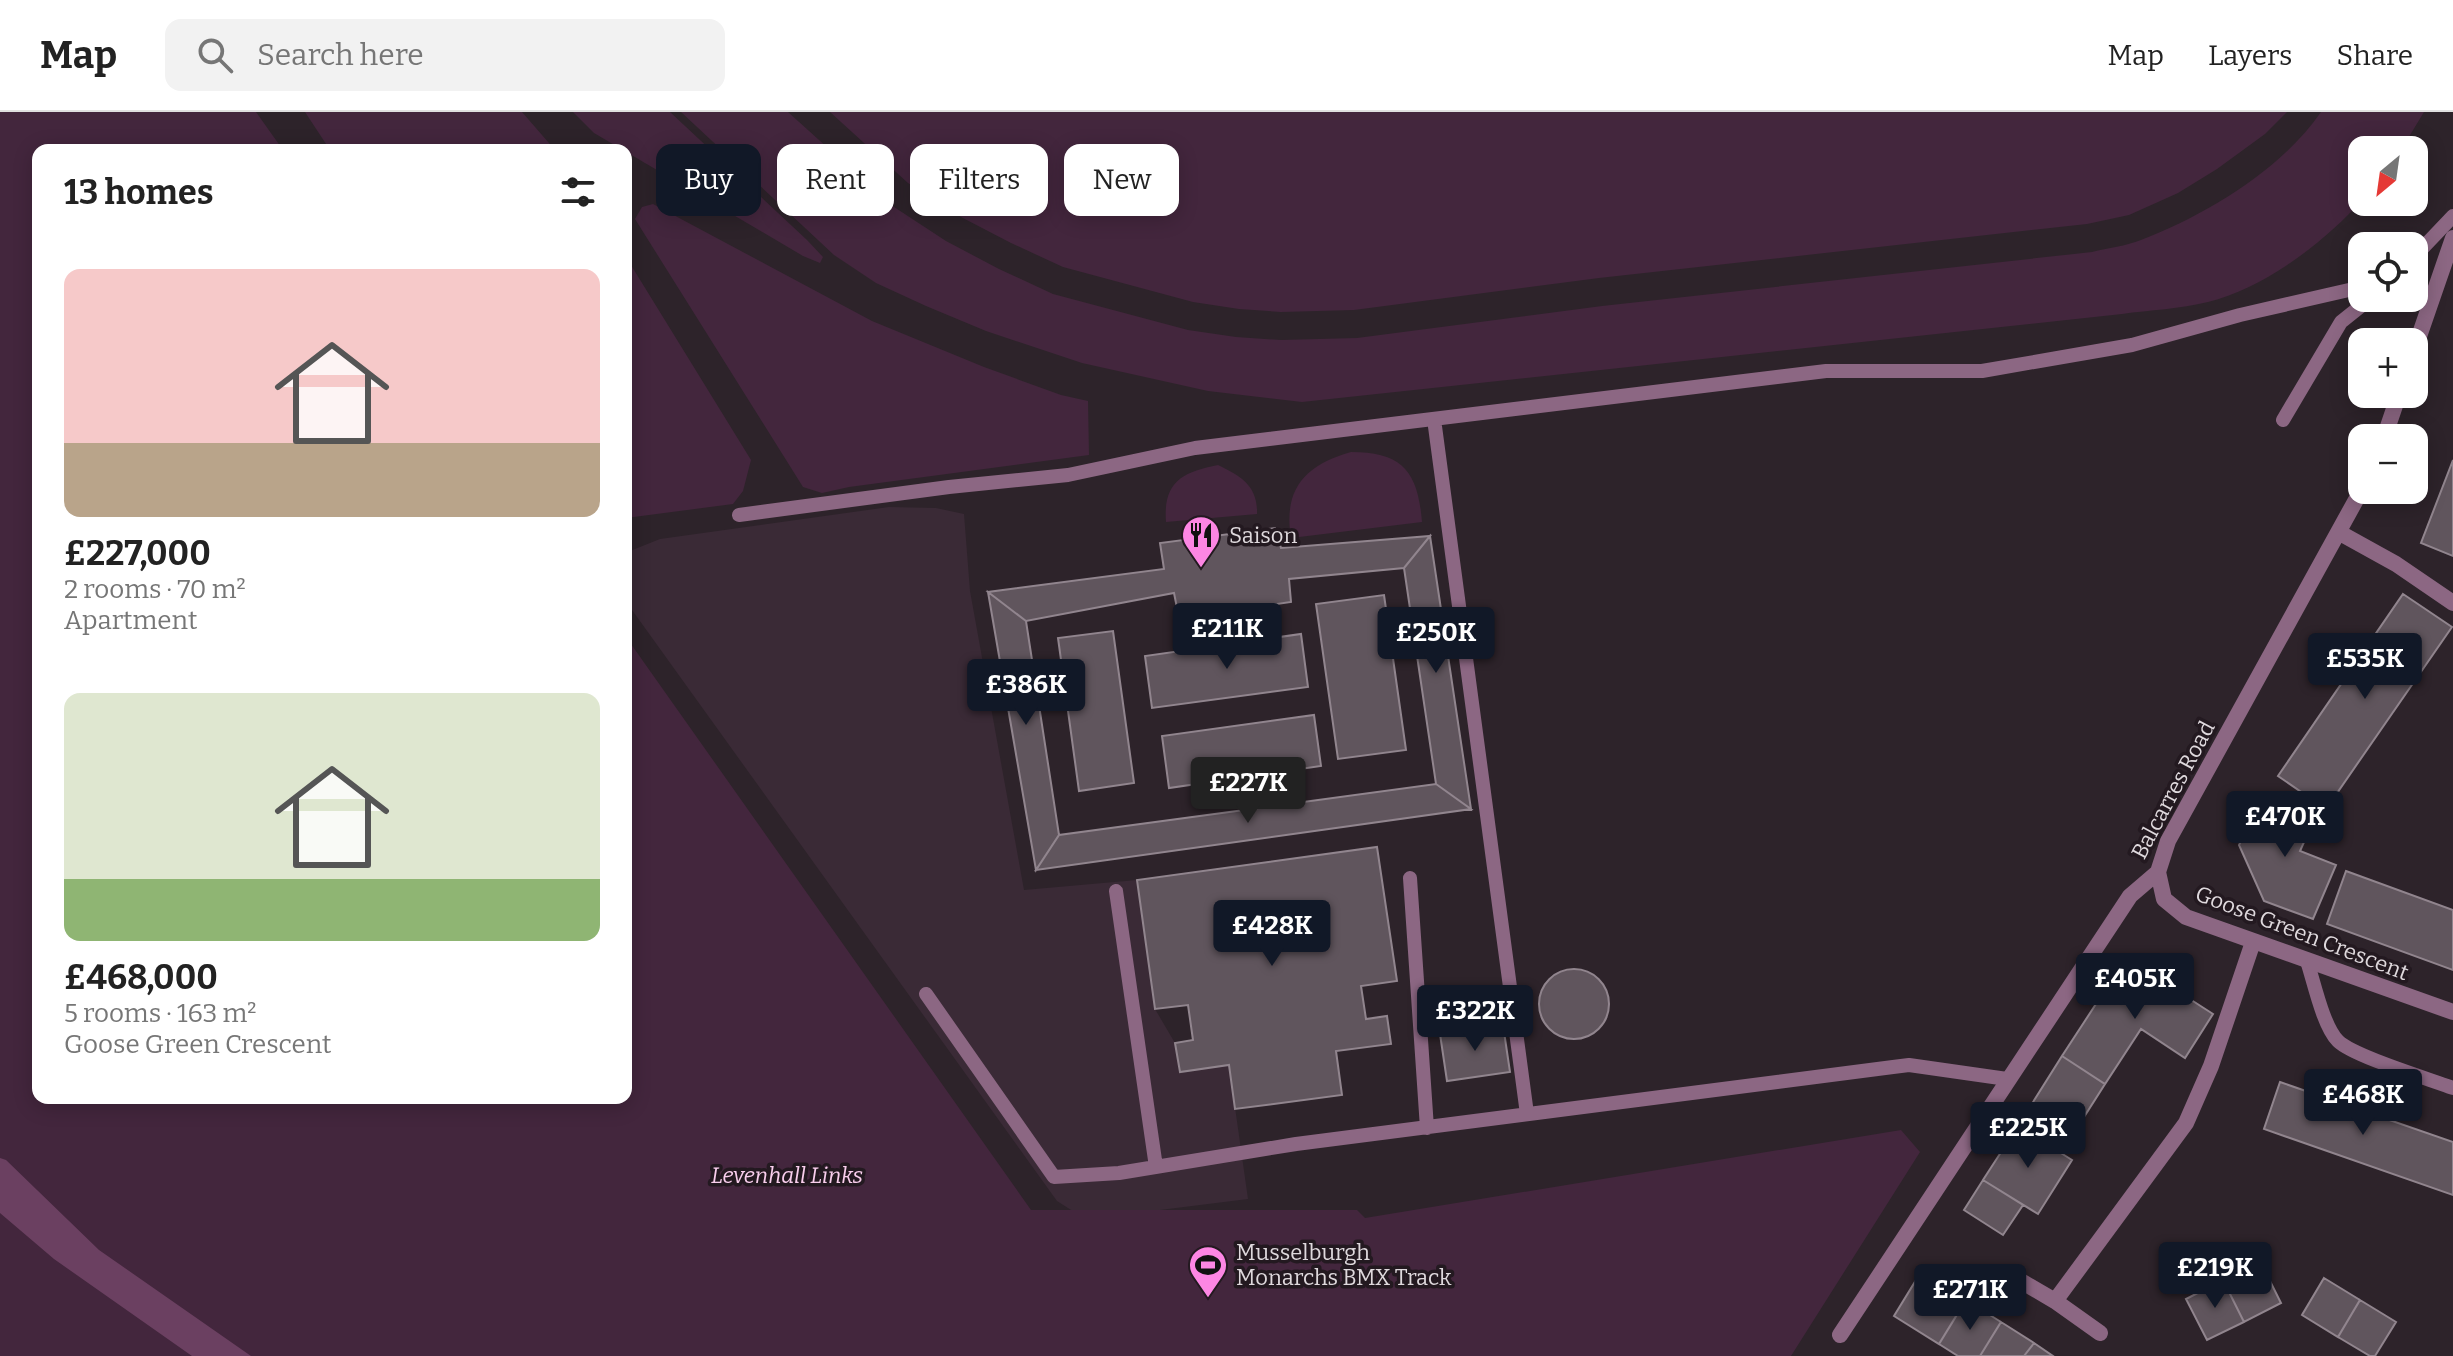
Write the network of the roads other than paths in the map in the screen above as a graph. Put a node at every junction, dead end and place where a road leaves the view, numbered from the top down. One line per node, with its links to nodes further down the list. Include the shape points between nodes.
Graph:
1 (2453, 216): 3 (lane)
2 (2453, 238): 6 (street)
3 (2428, 242)
4 (2348, 290): 7 (lane, via 2132,345 1982,371 1826,371)
5 (2354, 312): 8 (lane, via 2341,322)
6 (2422, 328)
7 (1434, 419): 10 (lane, via 1195,448 1068,475); 22 (lane)
8 (2283, 420)
9 (2354, 504): 11 (street, Balcarres Road)
10 (739, 515)
11 (2340, 533): 12 (street); 13 (street, Balcarres Road, via 2168,841)
12 (2453, 603)
13 (2158, 872): 16 (street, Goose Green Crescent, via 2164,899 2186,917); 20 (street, Balcarres Road, via 2130,896)
14 (1410, 878): 23 (lane)
15 (1116, 891): 24 (lane)
16 (2253, 942): 17 (street, Goose Green Crescent); 26 (street, via 2186,1123)
17 (2307, 961): 19 (street, Goose Green Crescent); 21 (lane, via 2338,1041)
18 (926, 994): 24 (lane, via 1054,1177)
19 (2453, 1012)
20 (2007, 1079): 22 (lane, via 1909,1065); 28 (street, Balcarres Road)
21 (2453, 1088)
22 (1527, 1114): 23 (lane)
23 (1427, 1128): 24 (lane)
24 (1156, 1167)
25 (2014, 1277): 26 (street)
26 (2055, 1301): 27 (street)
27 (2100, 1333)
28 (1840, 1335)

